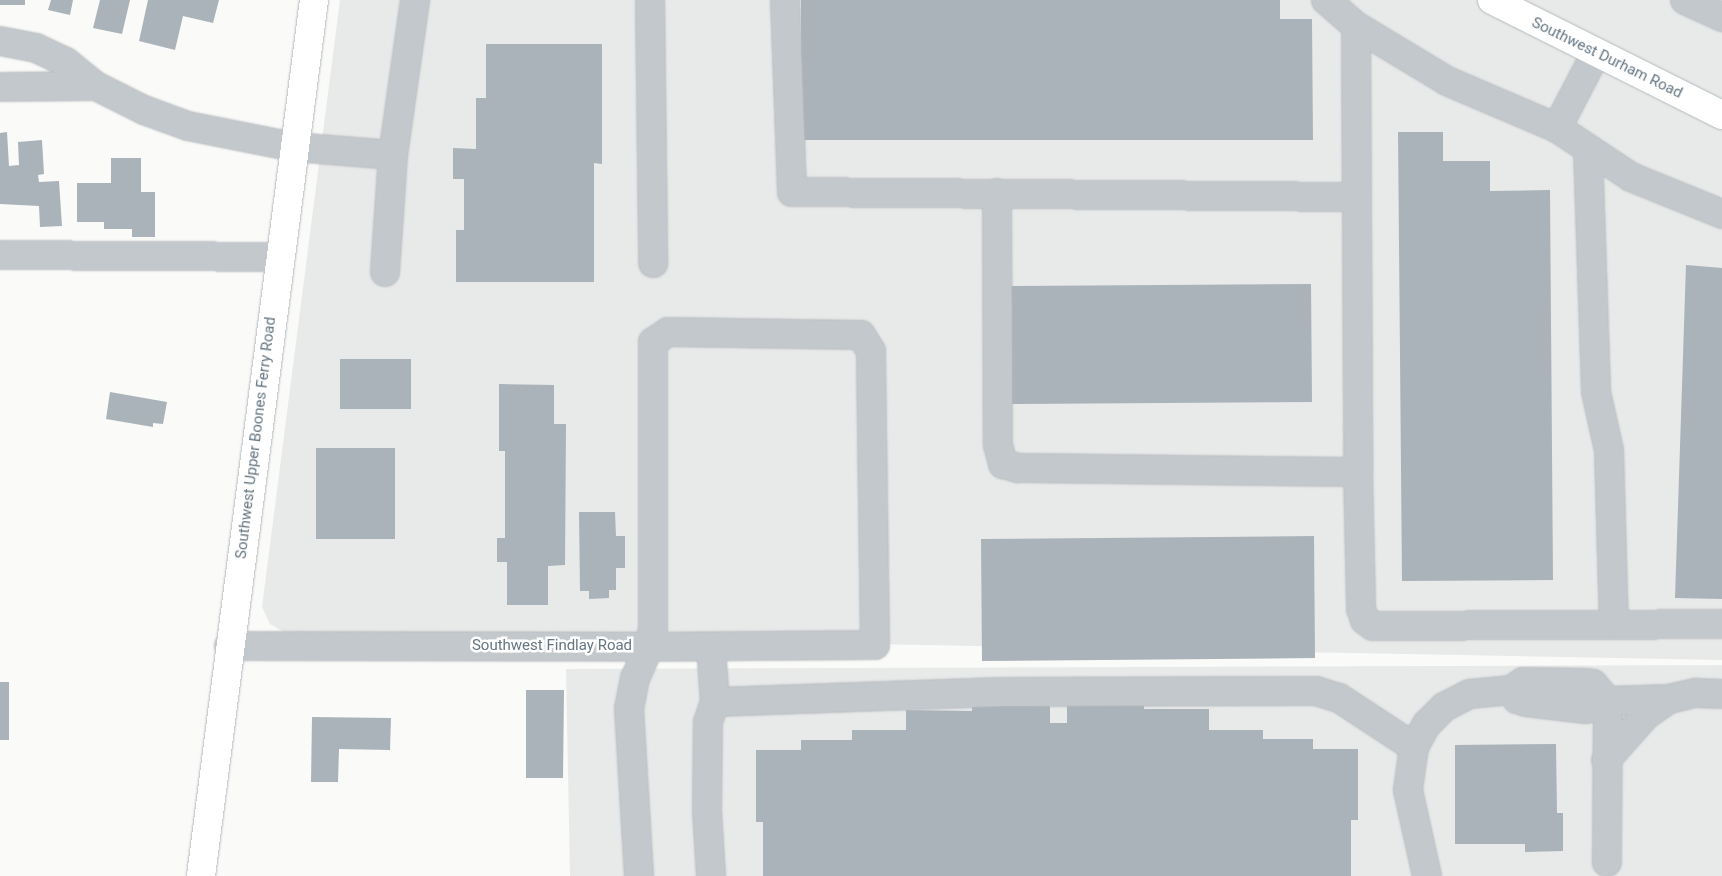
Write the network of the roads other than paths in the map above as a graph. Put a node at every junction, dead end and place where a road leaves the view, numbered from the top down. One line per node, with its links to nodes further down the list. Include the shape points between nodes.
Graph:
1 (314, 0): 16 (main road, Southwest Upper Boones Ferry Road)
2 (415, 0): 18 (street)
3 (650, 0): 24 (street)
4 (785, 0): 19 (street, via 792,192)
5 (1326, 0): 9 (street)
6 (1492, 0): 11 (main road, Southwest Durham Road)
7 (1685, 0): 8 (street)
8 (1722, 17)
9 (1356, 26): 15 (street, via 1447,81); 20 (street)
10 (0, 41): 12 (street, via 36,48 66,62)
11 (1596, 53): 14 (main road, Southwest Durham Road); 15 (street)
12 (96, 86): 13 (street); 16 (street, via 144,110 188,126)
13 (0, 87)
14 (1722, 115)
15 (1557, 128): 17 (street)
16 (294, 147): 18 (street); 23 (main road, Southwest Upper Boones Ferry Road)
17 (1588, 149): 21 (street, via 1631,177); 28 (street, via 1596,392 1608,450)
18 (393, 155): 25 (street)
19 (997, 194): 20 (street); 26 (street, via 998,446 1003,464 1018,468)
20 (1357, 196): 26 (street)
21 (1722, 214)
22 (0, 255): 23 (street)
23 (280, 257): 29 (main road, Southwest Upper Boones Ferry Road)
24 (653, 263)
25 (385, 272)
26 (1358, 472): 28 (street, via 1361,609 1365,620 1373,626)
27 (1722, 624): 28 (street)
28 (1614, 625)
29 (228, 646): 30 (street, Southwest Findlay Road); 39 (main road, Southwest Upper Boones Ferry Road)
30 (649, 647): 31 (street, Southwest Findlay Road); 31 (street, Southwest Findlay Road, via 653,629 653,342 668,332 861,335 871,351 875,645); 40 (street, via 635,678 629,708)
31 (711, 647): 35 (street)
32 (1722, 694): 33 (street, via 1696,693)
33 (1669, 699): 34 (street); 37 (street, via 1646,714)
34 (1608, 701): 36 (street, via 1593,684 1586,683 1523,682 1511,690 1470,694 1444,707 1427,724); 37 (street)
35 (715, 702): 36 (street, via 1000,692 1316,691 1339,698); 41 (street, via 708,722)
36 (1414, 746): 42 (street, via 1408,790)
37 (1606, 760): 38 (street)
38 (1607, 862)
39 (201, 876)
40 (639, 876)
41 (711, 876)
42 (1427, 876)

